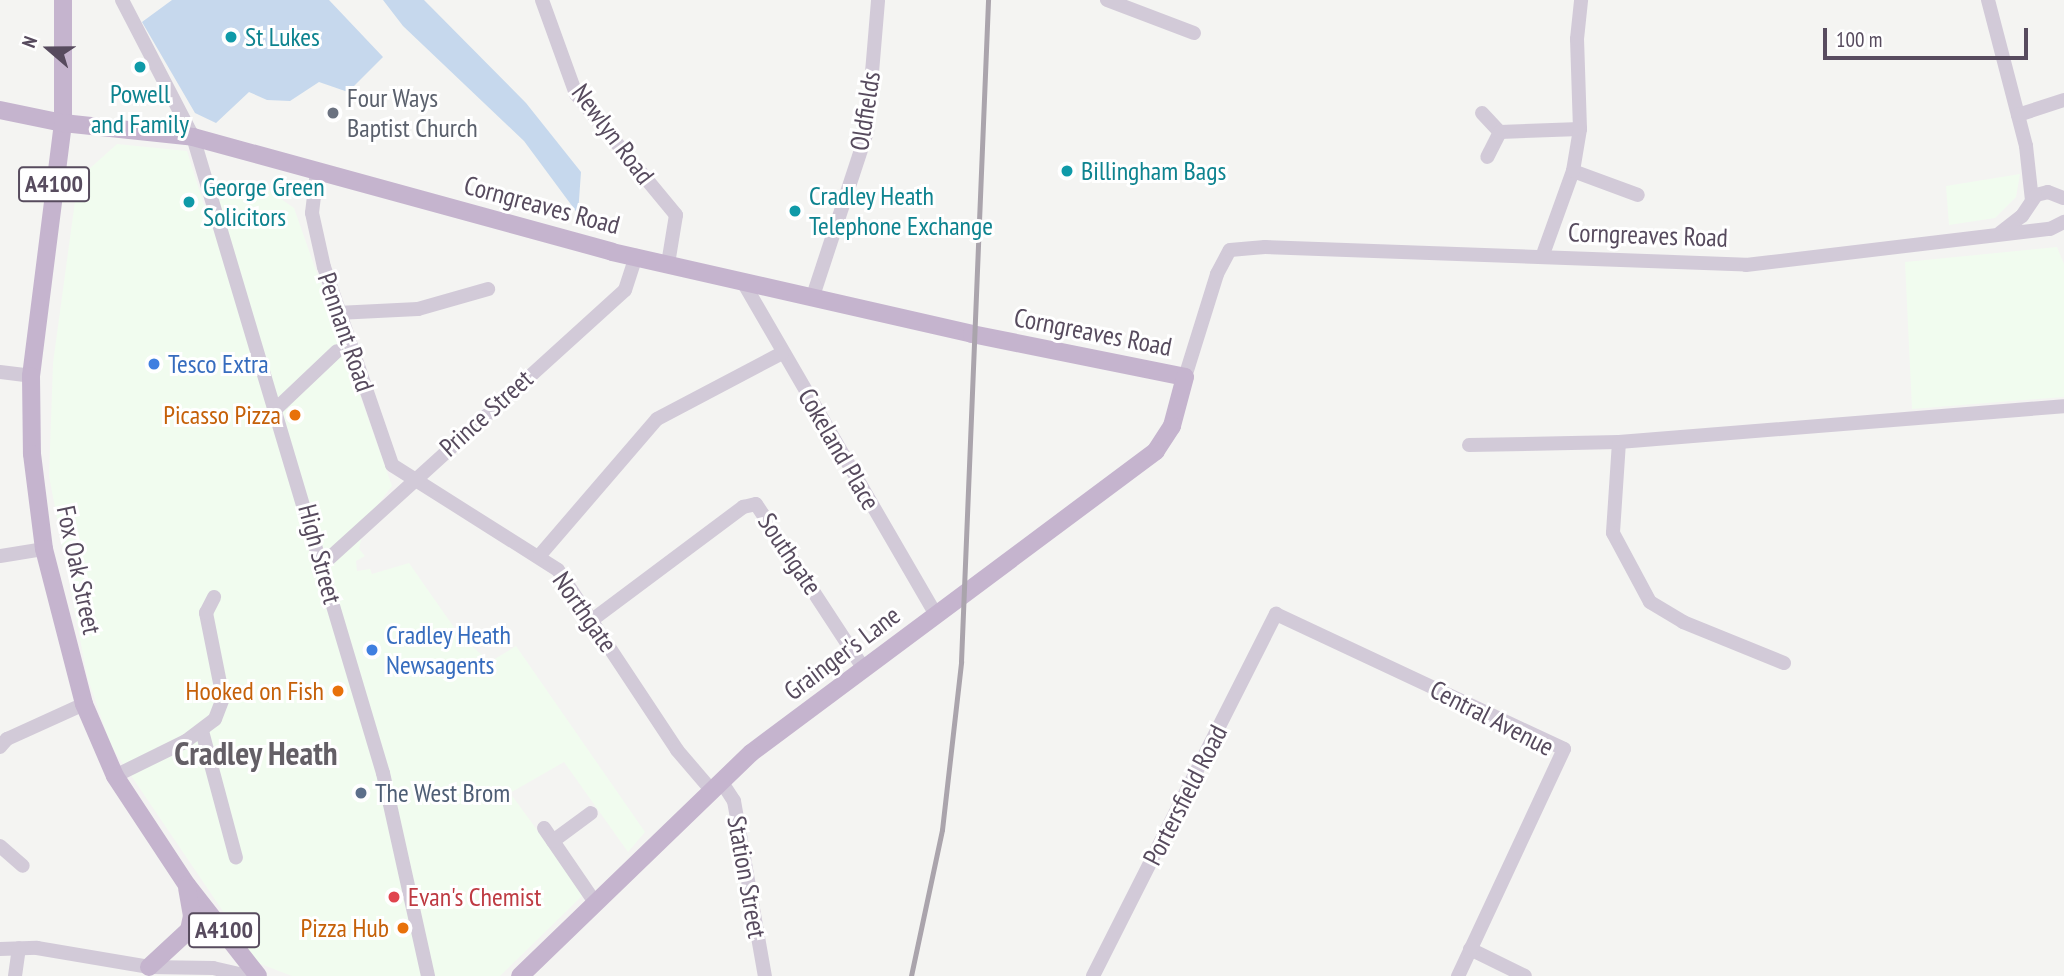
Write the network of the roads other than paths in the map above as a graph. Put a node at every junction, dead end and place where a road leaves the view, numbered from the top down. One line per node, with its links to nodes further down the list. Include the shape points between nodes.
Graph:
1 (63, 0): 14 (main road, A4100)
2 (120, 0): 17 (street, High Street)
3 (542, 0): 30 (street, Newlyn Road, via 576,93 676,215)
4 (878, 0): 33 (street, Oldfields, via 867,132)
5 (1107, 0): 8 (street)
6 (1581, 0): 15 (street, via 1577,39)
7 (1988, 0): 13 (street)
8 (1139, 5): 9 (street)
9 (1194, 33)
10 (2064, 100): 13 (street)
11 (0, 110): 14 (main road, Corngreaves Road)
12 (1482, 113): 16 (street)
13 (2018, 115): 18 (street)
14 (63, 123): 17 (main road, Corngreaves Road); 38 (main road, Fox Oak Street / A4100)
15 (1580, 129): 16 (street); 21 (street)
16 (1500, 132): 19 (street)
17 (193, 136): 20 (main road, Corngreaves Road); 41 (street, High Street)
18 (2026, 146): 23 (street); 24 (street)
19 (1487, 158)
20 (317, 171): 28 (main road, Corngreaves Road); 34 (street, Pennant Road, via 312,213)
21 (1573, 171): 22 (street); 29 (street)
22 (1638, 195)
23 (2060, 198): 24 (street, via 2042,192)
24 (2030, 203): 26 (street, via 2030,218); 27 (street)
25 (2063, 221): 26 (street, Corngreaves Road)
26 (2044, 229): 27 (street, Corngreaves Road)
27 (1999, 234): 29 (street, Corngreaves Road, via 1746,265)
28 (636, 257): 30 (main road, Corngreaves Road); 44 (street, Prince Street, via 625,290)
29 (1542, 257): 39 (street, Corngreaves Road, via 1230,250 1217,274)
30 (668, 264): 31 (main road, Corngreaves Road)
31 (743, 282): 33 (main road, Corngreaves Road); 36 (street, Cokeland Place)
32 (488, 289): 34 (street, via 418,309)
33 (812, 299): 39 (main road, Corngreaves Road)
34 (337, 313): 44 (street, Pennant Road, via 392,465)
35 (337, 351): 41 (street)
36 (782, 353): 46 (street, via 657,419); 51 (street, Cokeland Place)
37 (0, 372): 38 (street)
38 (31, 376): 45 (main road, Fox Oak Street / A4100, via 32,454)
39 (1185, 377): 51 (main road, Grainger's Lane, via 1172,426 1156,451)
40 (2064, 406): 42 (street)
41 (278, 407): 48 (street, High Street)
42 (1619, 442): 43 (street); 53 (street, via 1613,533 1650,602 1683,622)
43 (1469, 445)
44 (415, 477): 46 (street, Northgate, via 485,526); 48 (street, Prince Street)
45 (44, 549): 47 (street); 55 (main road, Fox Oak Street / A4100)
46 (540, 555): 52 (street, Northgate, via 558,570)
47 (0, 556)
48 (324, 563): 75 (street, High Street, via 352,680 383,773)
49 (214, 597): 56 (street, via 206,613 223,698 215,719)
50 (1276, 614): 70 (street, Central Avenue, via 1564,749); 78 (street, Portersfield Road)
51 (936, 615): 54 (main road, Grainger's Lane)
52 (592, 620): 54 (street, Southgate, via 743,507 756,504); 59 (street, Northgate, via 677,750)
53 (1784, 663)
54 (864, 669): 59 (main road, Grainger's Lane, via 751,753)
55 (84, 704): 57 (street, via 7,739); 58 (main road, Fox Oak Street / A4100)
56 (202, 731): 58 (street); 64 (street)
57 (0, 747)
58 (116, 776): 66 (main road, Fox Oak Street / A4100)
59 (717, 786): 67 (main road, Grainger's Lane); 77 (street, Station Street, via 734,801)
60 (592, 813): 62 (street)
61 (544, 828): 62 (street)
62 (553, 841): 67 (street)
63 (0, 846): 65 (street)
64 (236, 858)
65 (23, 866)
66 (187, 885): 71 (main road, via 192,916 189,930); 74 (main road, Fox Oak Street / A4100)
67 (596, 904): 76 (main road, Grainger's Lane)
68 (19, 948): 69 (street); 71 (street); 72 (street)
69 (0, 949)
70 (1470, 949): 79 (street, Central Avenue); 80 (street)
71 (149, 967): 73 (street, via 213,968)
72 (15, 976)
73 (249, 976)
74 (258, 976)
75 (428, 976)
76 (520, 976)
77 (765, 976)
78 (1093, 976)
79 (1458, 976)
80 (1525, 976)

